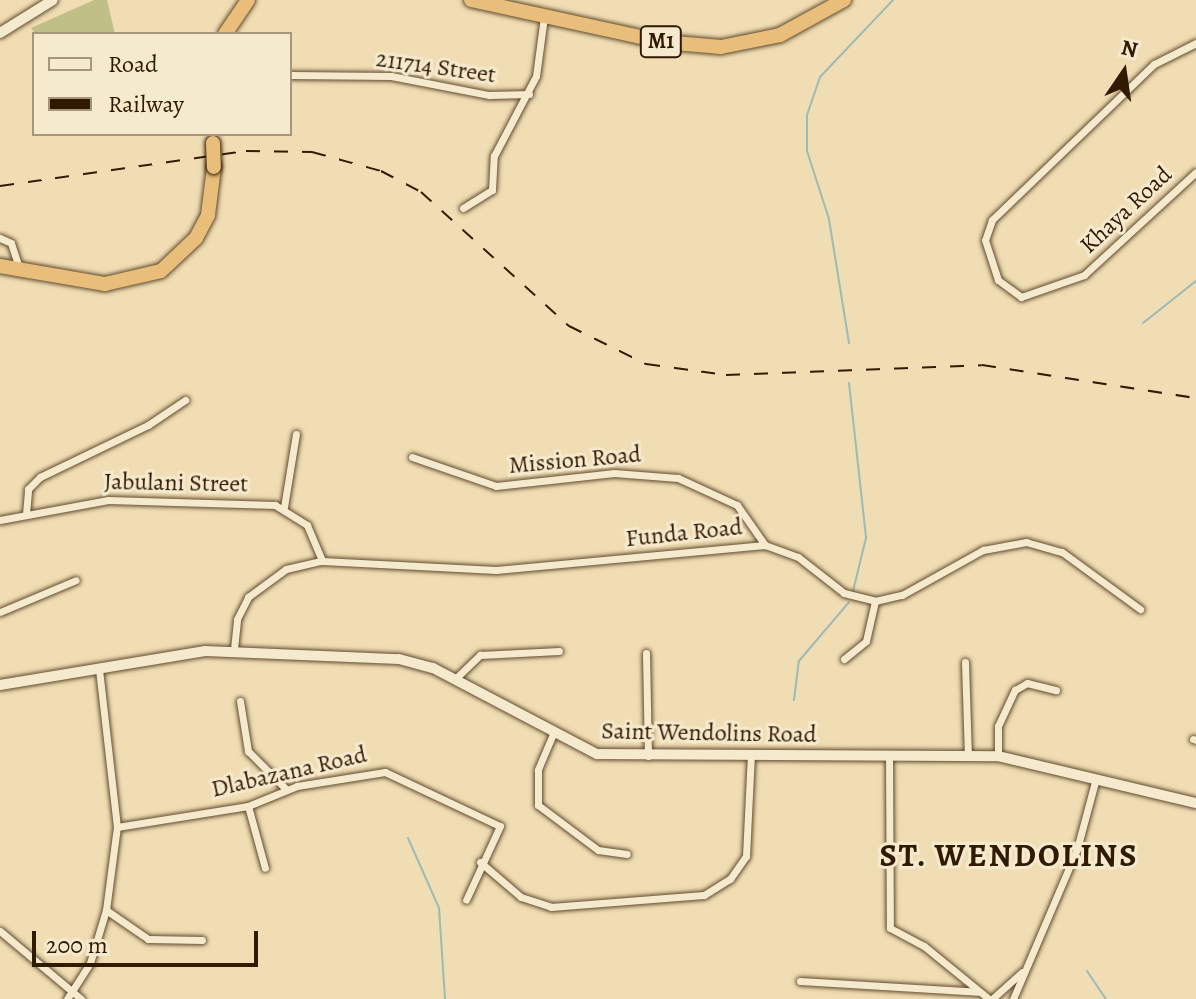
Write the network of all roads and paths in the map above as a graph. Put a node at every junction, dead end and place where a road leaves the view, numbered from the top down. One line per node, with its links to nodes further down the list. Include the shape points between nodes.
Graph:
1 (53, 0): 7 (street)
2 (248, 0): 6 (highway)
3 (471, 0): 5 (highway, M1)
4 (844, 0): 5 (highway, M1, via 780,35 721,47 663,42)
5 (545, 15): 10 (street)
6 (226, 32)
7 (0, 33)
8 (1196, 43): 12 (street, Khaya Road, via 1166,53 992,220 985,240 998,280 1021,297 1084,275 1108,260)
9 (292, 75): 10 (street, 211714 Street, via 391,76 489,95)
10 (529, 94): 13 (street, via 494,156 492,190)
11 (213, 138): 15 (highway, bridge, via 208,215 196,238 161,271 105,284)
12 (1196, 172)
13 (463, 208)
14 (0, 238): 15 (street, via 11,243)
15 (18, 265): 16 (highway)
16 (0, 266)
17 (185, 400): 21 (street, via 148,425 40,477 28,489)
18 (296, 434): 20 (street)
19 (412, 457): 23 (street, Mission Road, via 496,486 614,473 678,478 737,505)
20 (284, 507): 21 (street, Jabulani Street, via 108,500); 24 (street, via 307,525)
21 (26, 514): 22 (street, Jabulani Street)
22 (0, 520)
23 (765, 545): 24 (street, Funda Road, via 496,570); 26 (street, Funda Road, via 798,557 844,593)
24 (322, 561): 29 (street, Funda Road, via 286,569 248,597 237,619)
25 (76, 580): 28 (street)
26 (875, 601): 27 (street, via 902,595 983,550 1026,542 1062,552); 32 (street, via 866,641)
27 (1140, 609)
28 (0, 612)
29 (234, 649): 34 (street, Saint Wendolins Road); 35 (street, Saint Wendolins Road, via 399,659)
30 (559, 651): 35 (street, via 480,655)
31 (646, 653): 43 (street)
32 (844, 659)
33 (965, 662): 42 (street)
34 (99, 668): 36 (street, Saint Wendolins Road); 49 (street)
35 (455, 679): 39 (street, Saint Wendolins Road)
36 (0, 685)
37 (1056, 690): 44 (street, via 1031,683 1015,690 998,726)
38 (240, 701): 46 (street, via 248,751)
39 (553, 734): 43 (street, Saint Wendolins Road, via 597,754); 50 (street, via 538,770 538,805 603,853)
40 (751, 755): 41 (street, Saint Wendolins Road); 43 (street, Saint Wendolins Road); 51 (street, via 751,841 730,879 696,897 613,899 580,908 532,903)
41 (889, 755): 42 (street, Saint Wendolins Road); 60 (street, via 890,928 924,946)
42 (968, 755): 44 (street, Saint Wendolins Road)
43 (648, 756)
44 (998, 756): 45 (street, Saint Wendolins Road)
45 (1097, 776): 47 (street, Saint Wendolins Road); 57 (street, via 1077,849)
46 (286, 789): 48 (street, Dlabazana Road); 51 (street, Dlabazana Road, via 385,772 494,821 499,832)
47 (1196, 803)
48 (248, 806): 49 (street, Dlabazana Road); 52 (street)
49 (117, 827): 54 (street)
50 (627, 854)
51 (480, 862): 53 (street)
52 (265, 868)
53 (466, 900)
54 (106, 910): 56 (street, via 148,939); 59 (street)
55 (0, 931): 59 (street)
56 (202, 940)
57 (1022, 972): 60 (street); 62 (street)
58 (800, 981): 60 (street)
59 (70, 996): 61 (street)
60 (984, 997)
61 (81, 999)
62 (1013, 999)

